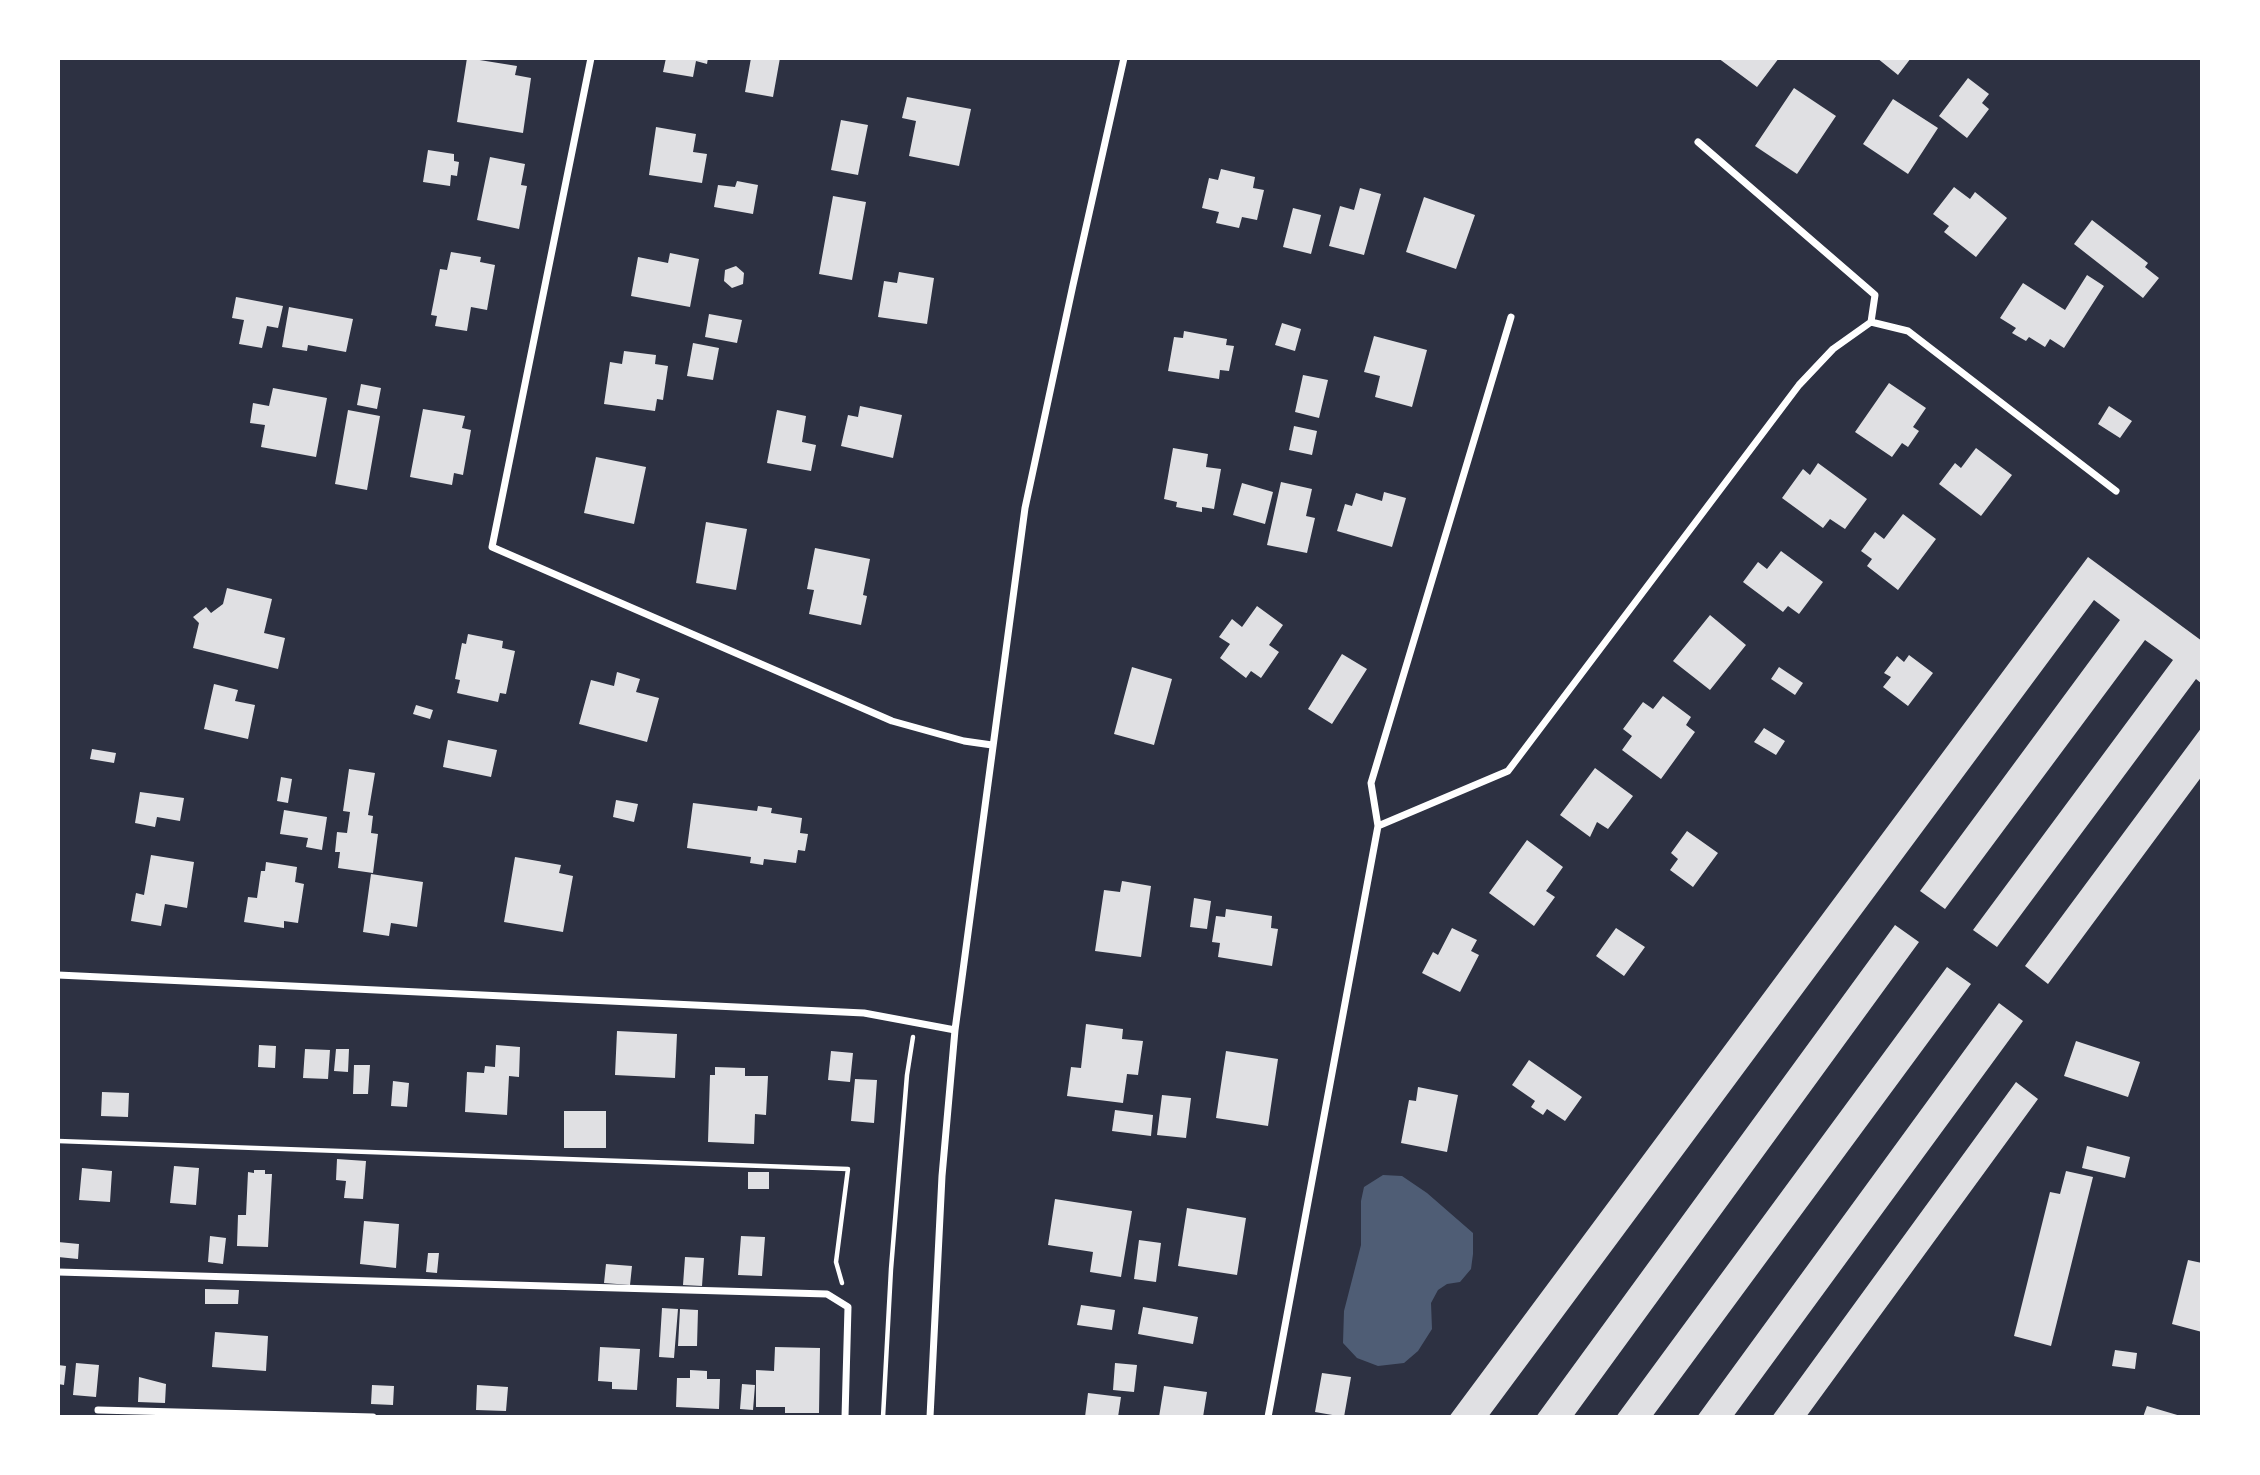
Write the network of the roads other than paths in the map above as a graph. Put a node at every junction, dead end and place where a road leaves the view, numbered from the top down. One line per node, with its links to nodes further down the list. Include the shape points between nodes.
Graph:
1 (591, 58): 7 (street, via 492,547 892,721)
2 (1124, 58): 7 (street, via 1025,508)
3 (1698, 142): 5 (street, via 1875,295)
4 (1511, 317): 8 (street, via 1371,783)
5 (1871, 322): 6 (street, via 1909,331); 8 (street, via 1833,349 1799,385 1508,771)
6 (2116, 491)
7 (992, 745): 10 (street)
8 (1378, 826): 16 (street)
9 (58, 975): 10 (street, via 864,1013)
10 (955, 1030): 15 (street, via 942,1176)
11 (58, 1272): 14 (street, via 827,1294 848,1307)
12 (98, 1410): 13 (street)
13 (373, 1417)
14 (845, 1417)
15 (930, 1417)
16 (1268, 1417)

